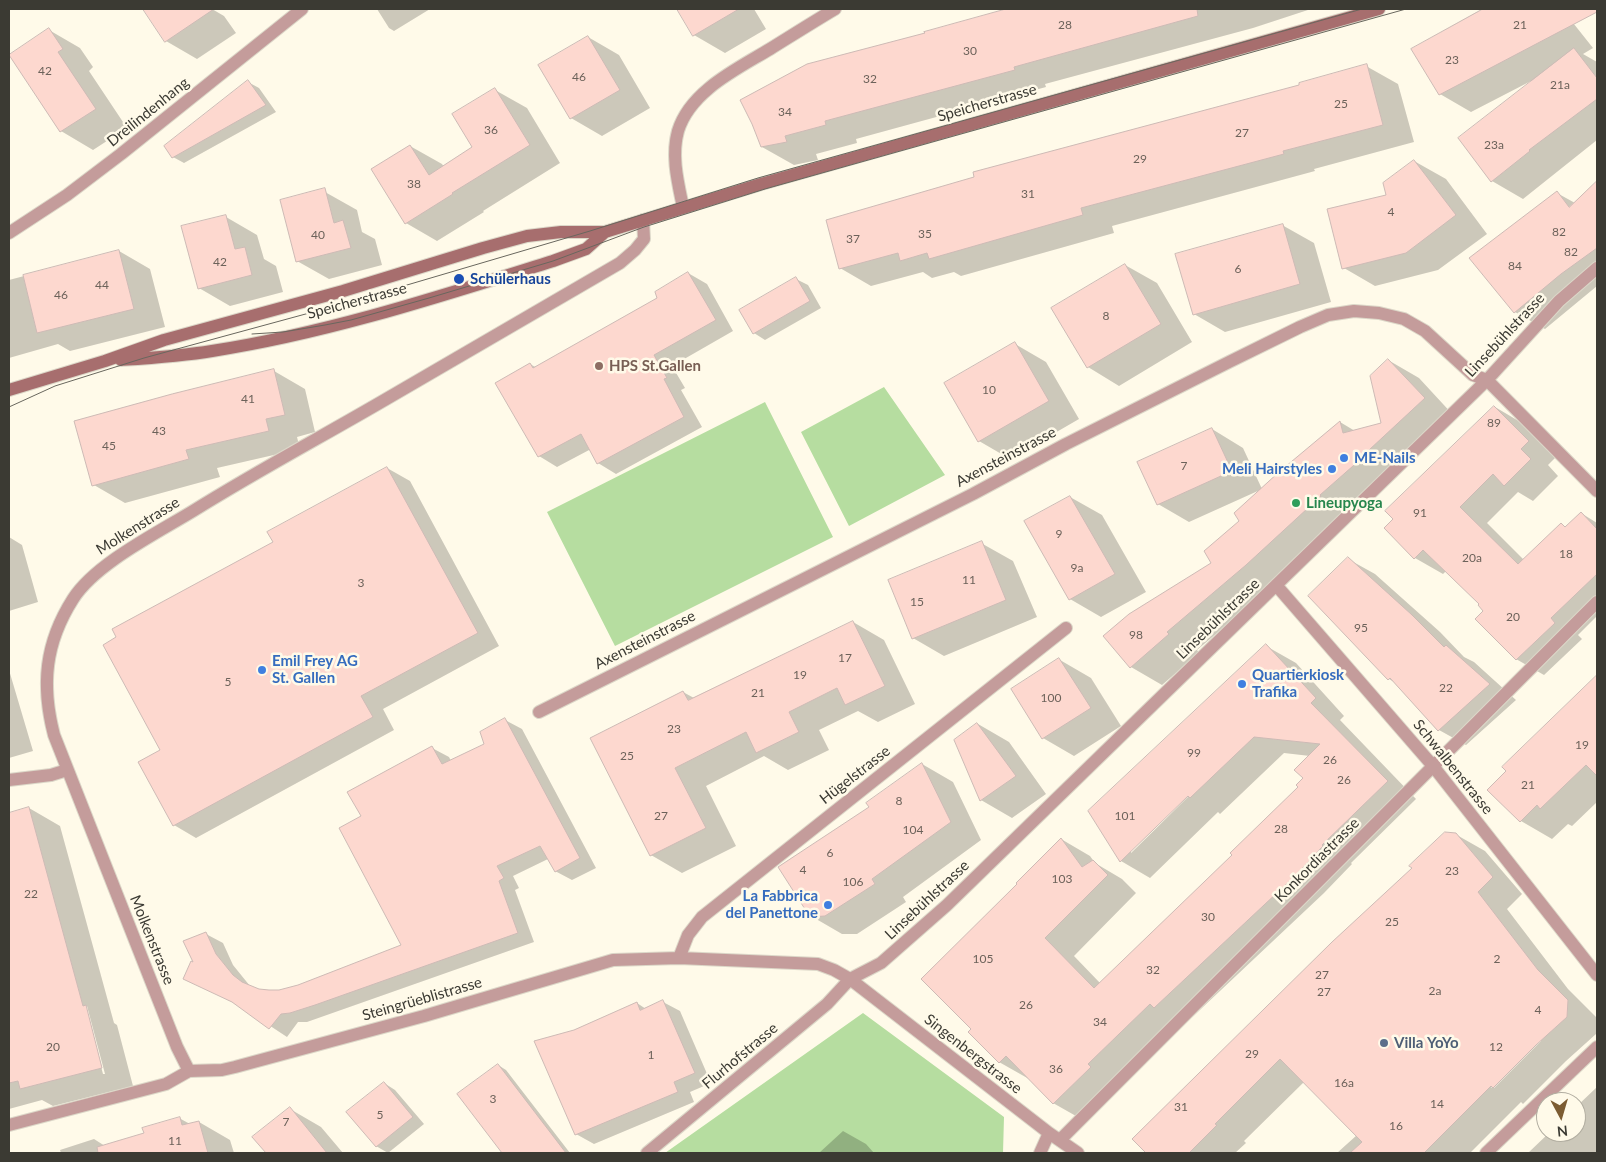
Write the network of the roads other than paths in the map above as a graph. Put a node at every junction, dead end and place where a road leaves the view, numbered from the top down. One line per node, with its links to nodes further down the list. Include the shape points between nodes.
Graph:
1 (302, 9): 7 (street, Dreilindenhang, via 121,154)
2 (835, 9): 4 (street, via 719,80 684,116 678,133 676,160)
3 (1379, 9): 4 (main road, Speicherstrasse)
4 (683, 207): 5 (main road, Speicherstrasse)
5 (643, 220): 6 (main road, Speicherstrasse); 18 (street, Molkenstrasse, via 644,239 620,263 247,477 100,569 74,597 49,650 48,711)
6 (605, 232): 9 (main road, Speicherstrasse, via 526,236 164,340); 9 (main road, Speicherstrasse, via 586,249 553,261 351,320 273,340 210,351)
7 (9, 233)
8 (1597, 268): 10 (street, Linsebühlstrasse, via 1558,301)
9 (105, 361): 11 (main road, Speicherstrasse)
10 (1486, 380): 12 (street, Axensteinstrasse); 13 (street, Linsebühlstrasse); 16 (street, Axensteinstrasse, via 1474,376 1425,331 1404,319 1354,311 1328,316 1220,366)
11 (9, 390)
12 (1597, 491)
13 (1276, 585): 17 (street, Schwalbenstrasse); 22 (street, Linsebühlstrasse, via 947,905 881,963)
14 (1597, 602): 17 (street, Konkordiastrasse)
15 (1066, 628): 20 (street, Hügelstrasse, via 702,917 688,935)
16 (539, 712)
17 (1433, 766): 21 (street, Schwalbenstrasse); 26 (street, Konkordiastrasse)
18 (67, 770): 19 (street); 24 (street, Molkenstrasse)
19 (9, 780)
20 (679, 958): 22 (street, Steingrüeblistrasse, via 818,964); 24 (street, Steingrüeblistrasse, via 613,960 229,1069)
21 (1597, 975)
22 (850, 979): 26 (street, Singenbergstrasse); 27 (street, Flurhofstrasse, via 827,1004)
23 (1597, 1047): 30 (street)
24 (189, 1072): 25 (street, Steingrüeblistrasse, via 166,1084)
25 (9, 1125)
26 (1055, 1137): 28 (street, Konkordiastrasse); 29 (street, Singenbergstrasse)
27 (647, 1153)
28 (1040, 1153)
29 (1078, 1153)
30 (1486, 1153)

